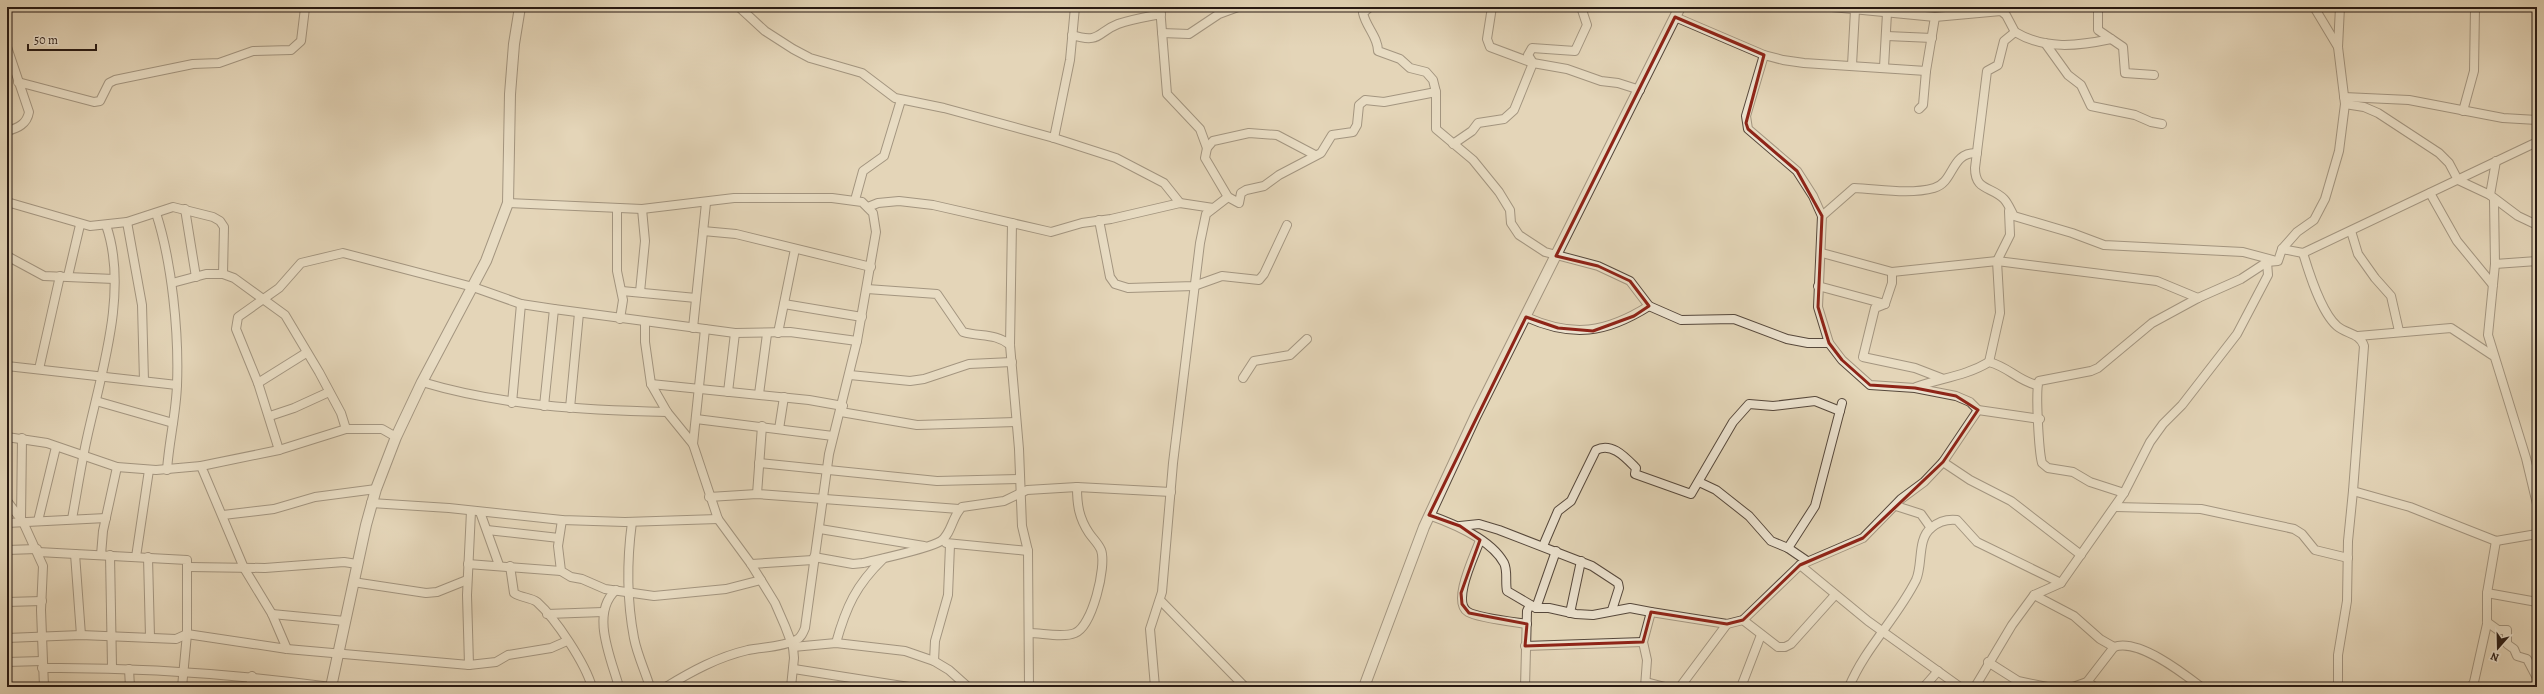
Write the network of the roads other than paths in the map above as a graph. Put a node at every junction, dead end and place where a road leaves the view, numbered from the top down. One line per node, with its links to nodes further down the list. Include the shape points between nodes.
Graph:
1 (305, 7): 35 (street, via 301,41 291,50 253,51 219,63 193,64 115,80 109,83 100,101 94,102)
2 (520, 7): 59 (street, via 510,94)
3 (739, 7): 38 (street, via 766,31 793,49 810,58 862,73 888,94)
4 (1075, 7): 22 (street)
5 (1238, 7): 21 (street, via 1219,14 1189,34)
6 (1370, 7): 37 (street, via 1363,13 1365,23 1378,43 1378,51 1400,59 1410,68 1426,72 1433,80)
7 (1492, 7): 30 (street, via 1488,44)
8 (1581, 7): 30 (street, via 1587,25 1575,51 1532,48 1528,55)
9 (1680, 7): 18 (street)
10 (1832, 7): 15 (street)
11 (2098, 7): 25 (street, via 2098,30)
12 (2314, 7): 28 (street)
13 (2340, 7): 28 (street)
14 (2475, 7): 41 (street, via 2474,71)
15 (1855, 10): 17 (street); 31 (street)
16 (1161, 11): 21 (street); 22 (street, via 1115,25 1102,35 1091,38)
17 (1887, 13): 19 (street); 23 (street)
18 (1675, 17): 29 (street); 36 (street)
19 (1935, 17): 20 (street, via 2001,11); 24 (street)
20 (2015, 32): 26 (street); 49 (street, via 2004,40 1998,65 1987,71)
21 (1162, 33): 48 (street, via 1167,94 1200,129)
22 (1072, 35): 45 (street, via 1064,94)
23 (1887, 36): 24 (street); 32 (street)
24 (1932, 38): 33 (street)
25 (2111, 39): 26 (street, via 2078,45); 34 (street, via 2124,51 2124,73)
26 (2045, 43): 43 (street, via 2068,75 2081,85 2091,106)
27 (7, 47): 35 (street)
28 (2338, 47): 39 (street)
29 (1764, 55): 31 (street, via 1804,64); 68 (street, via 1746,123 1748,129 1797,170)
30 (1533, 64): 36 (street, via 1567,69 1601,81); 47 (street, via 1514,110 1504,119 1478,123)
31 (1852, 65): 32 (street)
32 (1884, 67): 33 (street)
33 (1926, 71): 40 (street, via 1923,105)
34 (2154, 75)
35 (18, 82): 44 (street, via 29,112 28,119 23,125)
36 (1640, 90): 83 (street)
37 (1436, 92): 47 (street, via 1436,129); 50 (street, via 1384,102 1365,100 1359,105 1357,125 1353,132 1332,135 1326,148)
38 (901, 100): 45 (street, via 944,108); 57 (street, via 884,156 863,171)
39 (2344, 101): 41 (street, via 2409,100); 52 (street, via 2378,113 2439,153 2449,163); 79 (street, via 2339,151 2325,199 2314,220)
40 (1919, 109)
41 (2463, 111): 42 (street, via 2503,118)
42 (2537, 120)
43 (2162, 124)
44 (7, 131)
45 (1054, 138): 61 (street, via 1116,158 1164,183)
46 (2537, 142): 51 (street)
47 (1453, 144): 83 (street, via 1473,160 1499,192 1510,210 1511,224 1519,236)
48 (1207, 148): 50 (street, via 1213,141 1226,137 1268,133 1286,138); 54 (street, via 1205,158)
49 (1978, 153): 56 (street, via 1975,178 1981,185); 68 (street, via 1971,153 1958,159 1943,183 1935,188 1854,188)
50 (1316, 155): 54 (street, via 1264,186 1241,193 1239,203)
51 (2496, 161): 52 (street); 55 (street)
52 (2458, 180): 53 (street); 55 (street)
53 (2430, 192): 77 (street); 97 (street, via 2456,241)
54 (1228, 197): 64 (street)
55 (2492, 197): 75 (street); 88 (street)
56 (2004, 199): 84 (street, via 2010,214 2010,235); 85 (street, via 2014,216 2104,245 2243,252)
57 (855, 200): 60 (street, via 734,198); 62 (street)
58 (7, 202): 72 (street)
59 (508, 203): 63 (street); 100 (street, via 496,240)
60 (706, 203): 66 (street); 76 (street)
61 (1180, 203): 64 (street); 69 (street)
62 (868, 207): 71 (street, via 878,202 899,201 934,205); 90 (street, via 876,223)
63 (617, 208): 66 (street); 102 (street, via 617,271)
64 (1213, 208): 98 (street, via 1206,214 1203,224)
65 (185, 209): 67 (street, via 167,208); 92 (street, via 213,217 224,227); 94 (street)
66 (642, 209): 104 (street, via 645,241)
67 (156, 213): 70 (street); 96 (street)
68 (1822, 216): 81 (street)
69 (1099, 220): 71 (street, via 1055,232); 98 (street, via 1110,277 1115,284 1128,288)
70 (127, 222): 73 (street); 139 (street, via 142,305)
71 (1012, 223): 128 (street)
72 (80, 225): 73 (street); 93 (street)
73 (106, 225): 95 (street, via 112,250)
74 (1286, 225): 98 (street, via 1259,280 1222,276)
75 (2537, 225)
76 (703, 231): 78 (street, via 736,234); 105 (street)
77 (2351, 231): 80 (street); 120 (street, via 2358,254 2390,296)
78 (795, 249): 90 (street); 109 (street)
79 (2282, 249): 80 (street, via 2294,253); 85 (street)
80 (2303, 252): 124 (street, via 2314,288 2333,321 2338,327)
81 (1822, 253): 91 (street); 99 (street)
82 (7, 256): 93 (street, via 38,274)
83 (1556, 256): 111 (street, via 1598,266 1630,281); 115 (street)
84 (1997, 261): 91 (street); 106 (street, via 2157,280); 132 (street, via 2000,313)
85 (2278, 261): 86 (street)
86 (2267, 262): 106 (street, via 2241,279); 188 (street, via 2268,276 2237,334 2150,442)
87 (2537, 262): 88 (street)
88 (2495, 264): 97 (street)
89 (7, 267): 103 (street)
90 (871, 267): 101 (street)
91 (1892, 272): 110 (street, via 1892,284)
92 (223, 274): 94 (street); 107 (street, via 234,278)
93 (64, 276): 95 (street); 134 (street)
94 (196, 277): 96 (street)
95 (114, 280): 136 (street, via 111,324)
96 (172, 282): 143 (street)
97 (2492, 285): 130 (street, via 2488,335)
98 (1194, 286): 187 (street)
99 (1818, 286): 110 (street); 127 (street, via 1818,307)
100 (473, 287): 107 (street, via 343,253 301,263); 108 (street); 140 (street)
101 (867, 289): 114 (street); 128 (street, via 937,294 963,332 991,335 1003,339)
102 (622, 290): 104 (street); 116 (street)
103 (7, 292)
104 (640, 292): 105 (street)
105 (696, 298): 118 (street)
106 (2198, 298): 144 (street, via 2152,323 2098,368 2045,378 2039,380)
107 (264, 301): 129 (street, via 285,315); 141 (street, via 238,317 236,322 241,343)
108 (521, 304): 112 (street); 152 (street)
109 (784, 304): 114 (street); 122 (street)
110 (1885, 304): 138 (street, via 1875,308 1863,357 1915,368)
111 (1649, 306): 115 (street, via 1634,316 1593,331 1558,328); 127 (street, via 1681,320 1734,319 1786,339)
112 (554, 309): 113 (street); 153 (street)
113 (579, 313): 116 (street); 154 (street)
114 (862, 317): 126 (street)
115 (1526, 317): 201 (street)
116 (620, 319): 117 (street)
117 (645, 323): 118 (street); 142 (street)
118 (693, 328): 119 (street)
119 (705, 329): 121 (street); 146 (street)
120 (2399, 331): 124 (street); 130 (street, via 2451,328)
121 (735, 333): 123 (street); 148 (street)
122 (778, 333): 123 (street); 126 (street)
123 (767, 334): 149 (street)
124 (2358, 336): 185 (street, via 2364,346)
125 (1307, 339): 137 (street, via 1290,356 1254,361)
126 (857, 342): 135 (street)
127 (1829, 343): 145 (street, via 1842,360 1870,385)
128 (1010, 345): 131 (street)
129 (306, 353): 141 (street); 147 (street)
130 (2492, 355): 194 (street, via 2507,393)
131 (1012, 362): 135 (street, via 969,364 910,381); 161 (street)
132 (1989, 362): 138 (street, via 1958,376); 144 (street, via 2004,366 2023,382)
133 (7, 366): 134 (street)
134 (39, 369): 136 (street)
135 (850, 375): 155 (street)
136 (100, 377): 139 (street); 151 (street)
137 (1243, 378)
138 (1941, 378): 145 (street)
139 (144, 381): 143 (street)
140 (422, 382): 152 (street, via 458,393); 168 (street)
141 (258, 383): 158 (street)
142 (651, 384): 146 (street); 157 (street)
143 (177, 385): 162 (street)
144 (2037, 385): 160 (street)
145 (1915, 388): 156 (street, via 1956,396 1970,402)
146 (698, 390): 148 (street); 159 (street)
147 (329, 392): 158 (street); 164 (street)
148 (728, 392): 149 (street)
149 (759, 394): 150 (street)
150 (784, 397): 155 (street); 165 (street)
151 (96, 401): 162 (street); 173 (street)
152 (512, 403): 153 (street)
153 (544, 406): 154 (street)
154 (570, 408): 157 (street)
155 (842, 409): 161 (street, via 917,424); 166 (street)
156 (1978, 410): 160 (street); 174 (street)
157 (667, 412): 170 (street)
158 (270, 416): 172 (street)
159 (696, 419): 163 (street); 170 (street)
160 (2040, 419): 188 (street, via 2039,445 2042,463 2048,468 2073,472 2090,482)
161 (1016, 422): 181 (street)
162 (173, 423): 179 (street)
163 (762, 426): 165 (street); 175 (street)
164 (346, 429): 168 (street, via 382,429); 172 (street)
165 (779, 429): 166 (street)
166 (834, 436): 180 (street)
167 (7, 437): 169 (street)
168 (396, 437): 184 (street)
169 (22, 438): 171 (street); 206 (street)
170 (693, 444): 190 (street)
171 (56, 447): 173 (street); 207 (street)
172 (278, 450): 176 (street)
173 (84, 457): 177 (street); 203 (street)
174 (1943, 462): 195 (street); 230 (street, via 1970,480 2011,501)
175 (759, 463): 180 (street); 189 (street)
176 (201, 466): 179 (street); 200 (street)
177 (117, 467): 178 (street); 202 (street)
178 (149, 470): 179 (street); 231 (street)
179 (167, 470)
180 (827, 470): 181 (street, via 937,481); 191 (street)
181 (1020, 479): 186 (street)
182 (1699, 482): 221 (street, via 1691,494 1635,474 1636,468 1625,457 1604,446 1596,450 1571,501 1558,511); 222 (street, via 1716,490 1749,516 1771,541); 222 (street, via 1733,422 1749,404 1773,406 1815,401 1841,407 1815,506)
183 (1077, 487): 186 (street); 187 (street); 272 (street, via 1078,510 1082,522 1100,547 1102,560 1089,620 1081,631 1071,635)
184 (376, 489): 193 (street); 200 (street, via 315,497 274,509)
185 (2353, 491): 218 (street, via 2410,507); 235 (street)
186 (1021, 492): 197 (street, via 1004,501 967,504); 225 (street, via 1022,526)
187 (1171, 492): 256 (street)
188 (2124, 493): 196 (street)
189 (757, 494): 190 (street); 191 (street)
190 (709, 497): 204 (street)
191 (823, 500): 197 (street); 212 (street)
192 (7, 502): 206 (street)
193 (371, 504): 198 (street); 238 (street)
194 (2537, 504)
195 (1896, 506): 211 (street, via 1921,514); 237 (street, via 1863,538)
196 (2115, 507): 230 (street); 235 (street, via 2201,509 2294,529 2302,534 2315,550)
197 (959, 510): 217 (street)
198 (471, 511): 199 (street); 239 (street)
199 (480, 512): 205 (street); 213 (street)
200 (223, 515): 244 (street)
201 (1429, 515): 210 (street); 318 (street)
202 (106, 518): 203 (street); 228 (street)
203 (72, 519): 207 (street)
204 (718, 519): 208 (street); 240 (street)
205 (562, 520): 208 (street); 215 (street)
206 (22, 521): 207 (street); 209 (street); 224 (street)
207 (38, 521)
208 (632, 522): 251 (street, via 628,556)
209 (7, 523)
210 (1460, 526): 216 (street); 221 (street, via 1479,524)
211 (1931, 528): 249 (street, via 1948,518 1956,520 1977,542); 271 (street, via 1922,548 1916,578)
212 (820, 529): 220 (street); 234 (street)
213 (487, 530): 215 (street); 241 (street)
214 (2537, 534): 218 (street)
215 (559, 538): 245 (street)
216 (1480, 540): 259 (street, via 1504,563 1507,591); 269 (street, via 1461,593 1462,604 1469,613)
217 (940, 541): 219 (street); 220 (street)
218 (2496, 541): 252 (street)
219 (950, 545): 225 (street); 288 (street, via 948,595 935,641)
220 (928, 546): 233 (street)
221 (1543, 546): 226 (street)
222 (1788, 548): 237 (street)
223 (7, 550): 224 (street)
224 (38, 551): 227 (street); 255 (street, via 43,566)
225 (1028, 551): 272 (street)
226 (1556, 551): 236 (street); 259 (street)
227 (75, 554): 228 (street); 274 (street)
228 (101, 555): 229 (street)
229 (110, 555): 231 (street); 277 (street)
230 (2081, 555): 249 (street)
231 (136, 557): 232 (street)
232 (148, 557): 243 (street, via 184,558); 278 (street)
233 (885, 557): 234 (street, via 852,564); 282 (street, via 862,580 856,590 847,608)
234 (814, 558): 240 (street); 283 (street, via 805,628)
235 (2348, 558): 331 (street, via 2347,601 2338,656)
236 (1580, 561): 260 (street, via 1618,584); 263 (street)
237 (1804, 563): 253 (street); 266 (street)
238 (357, 564): 244 (street, via 344,562); 248 (street)
239 (468, 564): 241 (street); 246 (street)
240 (751, 564): 247 (street)
241 (499, 565): 242 (street)
242 (510, 566): 245 (street); 265 (street, via 514,593 536,602)
243 (189, 567): 244 (street); 273 (street)
244 (244, 568): 264 (street)
245 (561, 571): 250 (street, via 605,589)
246 (467, 580): 248 (street, via 432,593); 292 (street)
247 (761, 580): 251 (street, via 726,590 677,595 654,596); 283 (street, via 775,603)
248 (353, 582): 267 (street)
249 (2061, 583): 254 (street)
250 (616, 590): 251 (street); 261 (street, via 606,601)
251 (630, 592): 310 (street, via 634,639)
252 (2487, 593): 258 (street); 268 (street)
253 (1835, 595): 271 (street); 275 (street, via 1791,644 1785,647 1778,646)
254 (2034, 595): 285 (street, via 2074,616 2100,639); 290 (street)
255 (42, 600): 257 (street); 276 (street)
256 (1160, 600): 316 (street, via 1150,629); 317 (street)
257 (7, 602)
258 (2537, 602)
259 (1533, 606): 263 (street); 269 (street, via 1527,610)
260 (1612, 610): 262 (street, via 1630,608); 263 (street, via 1593,615)
261 (603, 612): 265 (street); 309 (street, via 606,639)
262 (1651, 612): 270 (street); 281 (street)
263 (1570, 613)
264 (272, 614): 267 (street); 286 (street)
265 (547, 614): 280 (street)
266 (1743, 620): 270 (street); 275 (street)
267 (345, 621): 287 (street)
268 (2487, 622): 299 (street, via 2498,630 2507,630 2507,644 2514,649 2517,656 2527,660); 332 (street, via 2484,644)
269 (1527, 624): 284 (street)
270 (1727, 624): 321 (street)
271 (1883, 632): 296 (street); 323 (street, via 1860,662)
272 (1030, 633): 315 (street)
273 (187, 634): 278 (street, via 176,638); 286 (street); 297 (street)
274 (81, 635): 276 (street); 277 (street)
275 (1761, 635): 322 (street)
276 (43, 636): 279 (street); 291 (street)
277 (112, 637): 278 (street); 293 (street)
278 (150, 637)
279 (7, 638)
280 (567, 641): 292 (street, via 551,648 508,655 496,662); 308 (street, via 583,663)
281 (1643, 642): 284 (street); 301 (street, via 1646,650)
282 (836, 643): 283 (street); 288 (street, via 900,650)
283 (792, 645): 295 (street); 311 (street, via 747,650 715,660 688,672)
284 (1526, 646): 319 (street)
285 (2114, 647): 300 (street); 330 (street, via 2123,645 2142,650 2162,660)
286 (287, 649): 287 (street)
287 (339, 654): 292 (street); 307 (street)
288 (934, 661): 314 (street)
289 (7, 662): 291 (street)
290 (1988, 662): 302 (street); 326 (street)
291 (42, 665): 293 (street); 303 (street)
292 (469, 665)
293 (112, 667): 294 (street)
294 (129, 668): 297 (street); 304 (street)
295 (794, 669): 312 (street); 313 (street)
296 (1938, 671): 324 (street); 325 (street)
297 (184, 673): 298 (street); 305 (street)
298 (252, 676): 306 (street); 307 (street)
299 (2537, 678)
300 (2087, 682): 328 (street); 329 (street)
301 (1645, 685): 320 (street)
302 (2028, 685): 327 (street)
303 (44, 687)
304 (130, 687)
305 (182, 687)
306 (250, 687)
307 (331, 687)
308 (592, 687)
309 (619, 687)
310 (650, 687)
311 (666, 687)
312 (791, 687)
313 (909, 687)
314 (968, 687)
315 (1029, 687)
316 (1155, 687)
317 (1245, 687)
318 (1364, 687)
319 (1525, 687)
320 (1665, 687)
321 (1680, 687)
322 (1741, 687)
323 (1849, 687)
324 (1924, 687)
325 (1960, 687)
326 (1975, 687)
327 (2047, 687)
328 (2073, 687)
329 (2095, 687)
330 (2201, 687)
331 (2338, 687)
332 (2471, 687)

